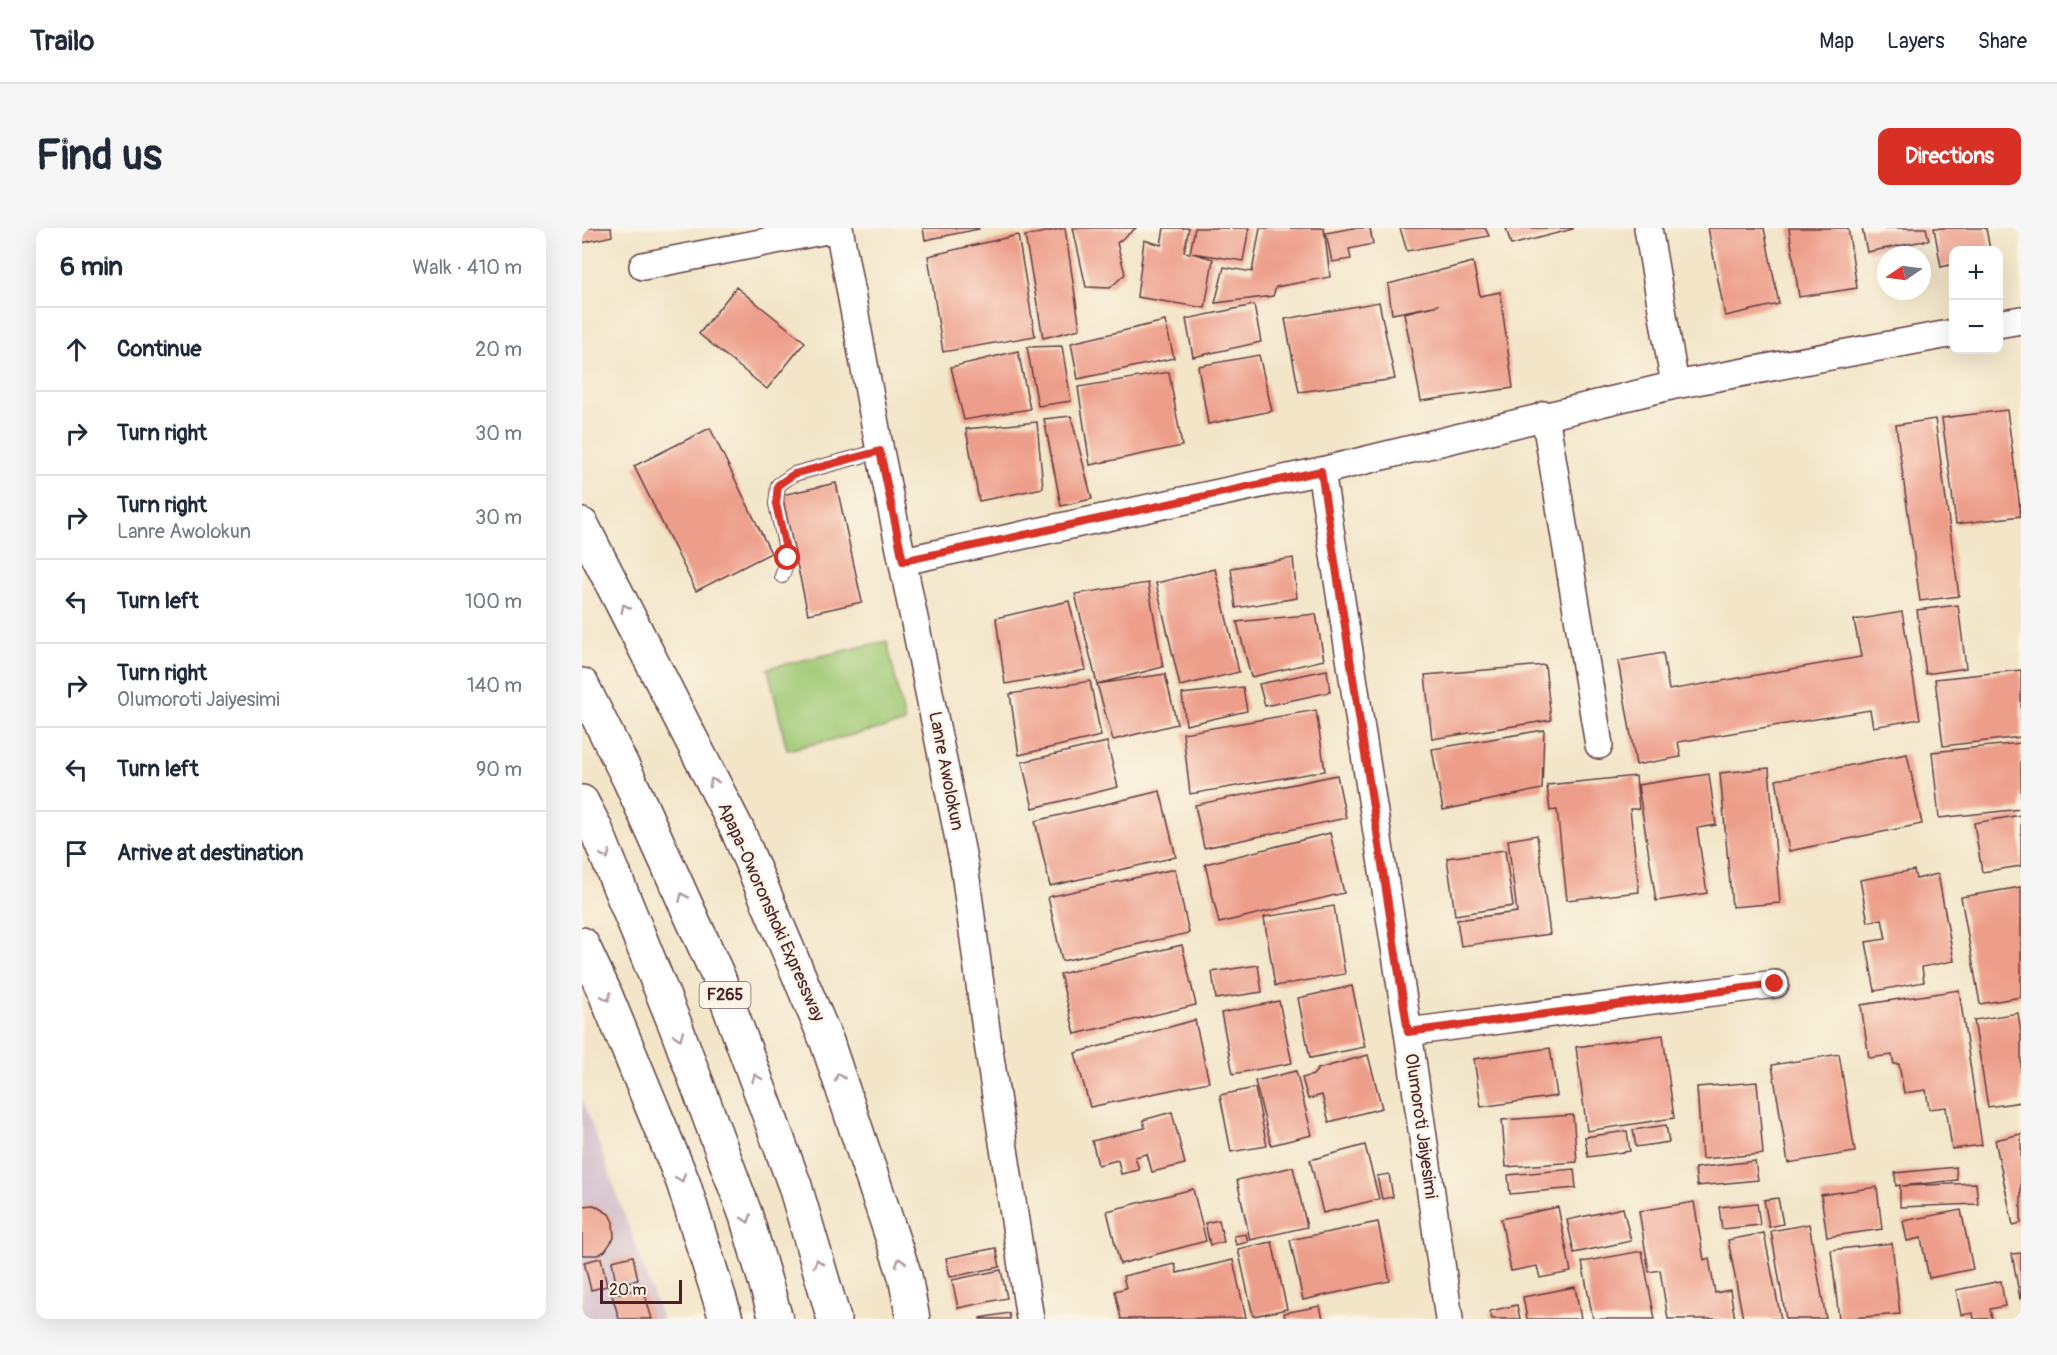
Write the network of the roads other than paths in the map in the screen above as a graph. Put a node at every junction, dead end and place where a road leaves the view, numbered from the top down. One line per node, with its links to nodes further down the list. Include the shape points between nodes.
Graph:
1 (838, 228): 3 (street); 9 (street, Lanre Awolokun)
2 (1647, 228): 7 (street)
3 (643, 266)
4 (2021, 320): 5 (street)
5 (2003, 323)
6 (1949, 334): 7 (street)
7 (1676, 385): 8 (street)
8 (1545, 415): 10 (street); 15 (street)
9 (880, 451): 12 (street, Lanre Awolokun); 13 (lane, via 794,474 778,485 776,504 788,558)
10 (1321, 471): 12 (street); 19 (street, Olumoroti Jaiyesimi)
11 (583, 527): 23 (main road, Apapa-Oworonshoki Expressway, one-way to 11, via 905,1276 827,1042 737,829)
12 (903, 561): 24 (street, Lanre Awolokun, via 964,864)
13 (782, 576)
14 (582, 685): 22 (main road, F265, one-way to 14, via 795,1186 718,976)
15 (1599, 745)
16 (582, 802): 21 (main road, one-way to 21, via 676,1027 746,1216)
17 (583, 951): 20 (main road, one-way to 20, via 604,991 683,1182)
18 (1775, 984): 19 (street)
19 (1408, 1032): 25 (street, Olumoroti Jaiyesimi)
20 (726, 1319)
21 (776, 1319)
22 (834, 1319)
23 (913, 1319)
24 (1030, 1319)
25 (1449, 1319)

